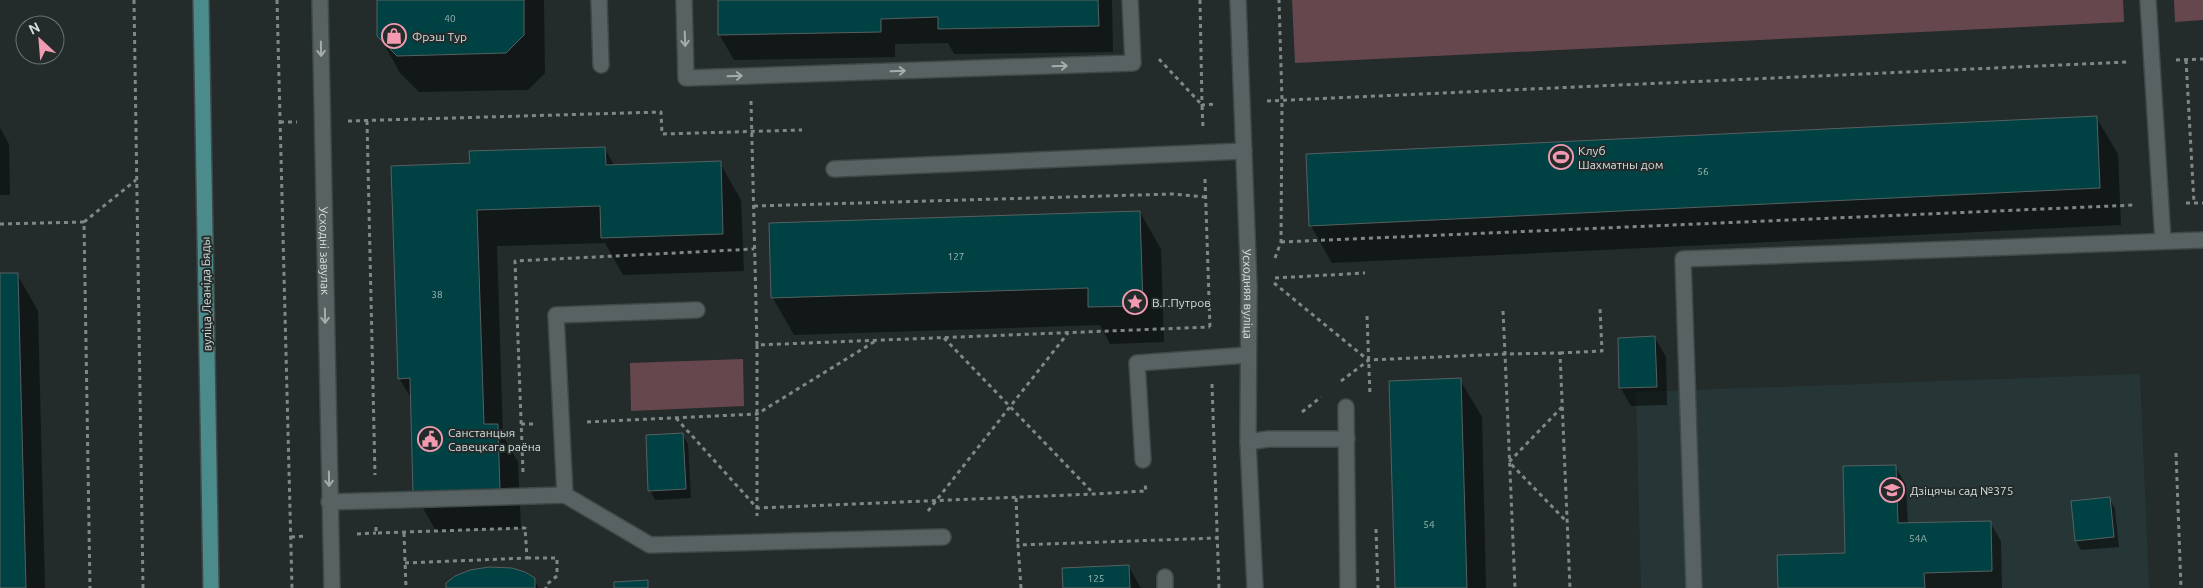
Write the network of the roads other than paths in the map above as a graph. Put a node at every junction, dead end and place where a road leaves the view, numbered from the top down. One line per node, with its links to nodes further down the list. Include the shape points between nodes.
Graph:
1 (200, 0): 22 (main road, вуліца Леаніда Бяды)
2 (320, 0): 20 (street, Усходні завулак, one-way to 20)
3 (599, 0): 8 (street)
4 (684, 0): 5 (street, one-way to 5, via 686,78 1133,64)
5 (1130, 0)
6 (1238, 0): 9 (street, Усходняя вуліца)
7 (2148, 0): 12 (street)
8 (601, 64)
9 (1244, 151): 10 (street); 14 (street, Усходняя вуліца)
10 (834, 169)
11 (2203, 240): 12 (street)
12 (2163, 241): 26 (street, via 1683,259)
13 (697, 310): 19 (street, via 556,315)
14 (1248, 355): 17 (street, Усходняя вуліца); 18 (street, via 1137,363)
15 (1346, 407): 16 (street)
16 (1347, 439): 17 (street); 25 (street)
17 (1248, 442): 24 (street, Усходняя вуліца)
18 (1143, 460)
19 (565, 495): 20 (street); 21 (street, via 650,545)
20 (329, 502): 23 (street, Усходні завулак)
21 (943, 538)
22 (211, 588)
23 (332, 588)
24 (1254, 588)
25 (1348, 588)
26 (1694, 588)

